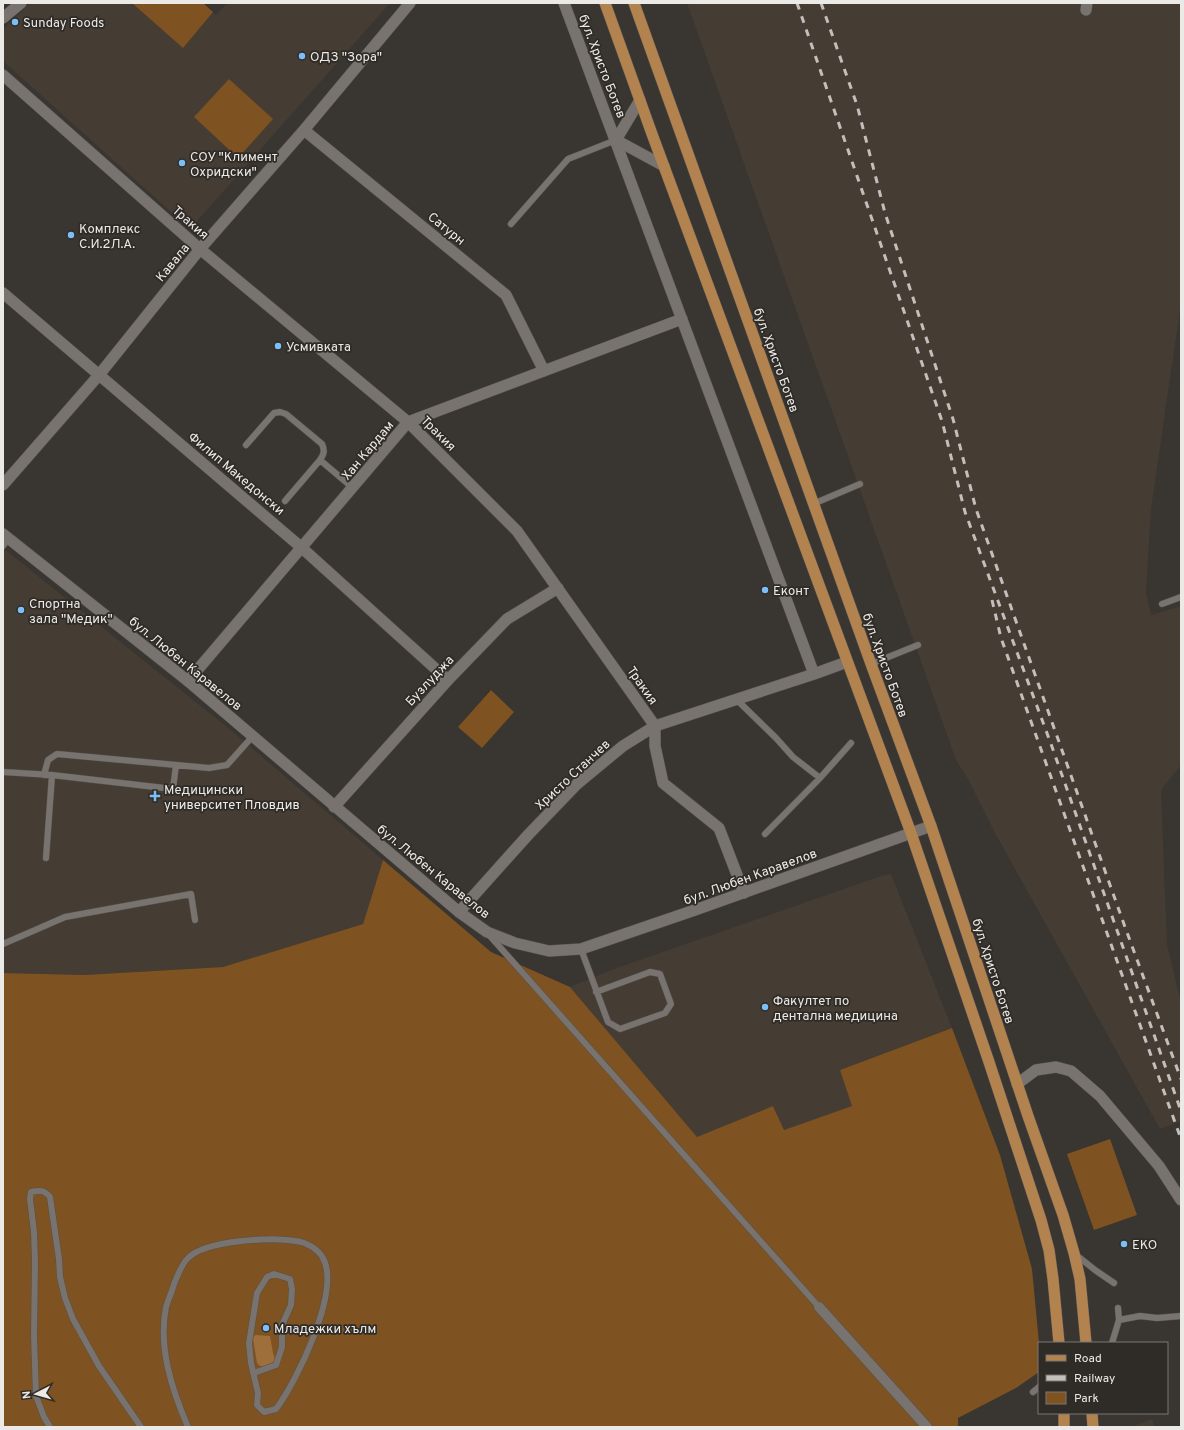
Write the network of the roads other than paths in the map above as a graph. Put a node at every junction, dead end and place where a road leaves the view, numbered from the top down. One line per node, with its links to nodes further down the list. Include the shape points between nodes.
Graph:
1 (21, 3): 6 (street)
2 (410, 3): 9 (street, Кавала)
3 (564, 3): 10 (street, бул. Христо Ботев)
4 (605, 3): 8 (main road, бул. Христо Ботев)
5 (634, 3): 25 (main road, бул. Христо Ботев)
6 (3, 18)
7 (3, 75): 13 (street, Тракия)
8 (640, 100): 10 (street, бул. Христо Ботев); 11 (main road, бул. Христо Ботев)
9 (304, 130): 13 (street, Кавала); 16 (street, Сатурн, via 506,295)
10 (616, 140): 11 (street); 12 (lane, via 568,159); 15 (street, бул. Христо Ботев)
11 (664, 166): 32 (main road, бул. Христо Ботев)
12 (511, 224)
13 (200, 249): 17 (street, Кавала); 18 (street, Тракия)
14 (3, 293): 17 (street, Филип Македонски)
15 (682, 319): 16 (street, Хан Кардам); 34 (street, бул. Христо Ботев)
16 (544, 371): 18 (street, Хан Кардам)
17 (99, 375): 22 (street, Кавала); 27 (street, Филип Македонски)
18 (408, 422): 23 (street, Хан Кардам); 28 (street, Тракия, via 517,531)
19 (246, 445): 20 (lane, via 274,413 280,412 286,414 322,444 324,454)
20 (320, 460): 23 (lane); 24 (lane)
21 (860, 484): 25 (lane)
22 (3, 485)
23 (353, 488): 27 (street, Хан Кардам)
24 (285, 500)
25 (813, 504): 33 (main road, бул. Христо Ботев)
26 (5, 540): 36 (street, бул. Любен Каравелов)
27 (302, 548): 35 (street, Филип Македонски); 36 (street, Хан Кардам)
28 (558, 588): 35 (street, Бузлуджа, via 507,619); 38 (street, Тракия)
29 (1181, 597): 30 (lane)
30 (1162, 604)
31 (918, 645): 33 (lane)
32 (847, 662): 34 (street, Христо Станчев); 49 (main road, бул. Христо Ботев)
33 (871, 664): 47 (main road, бул. Христо Ботев)
34 (814, 674): 37 (street, Христо Станчев)
35 (448, 680): 46 (street, Бузлуджа)
36 (188, 681): 39 (street, бул. Любен Каравелов)
37 (736, 699): 38 (street, Христо Станчев); 45 (lane, via 793,757)
38 (655, 726): 51 (street, via 655,746 663,783 719,828); 52 (street, Христо Станчев, via 623,746 577,784)
39 (252, 737): 41 (lane, via 227,765 209,768); 46 (street, бул. Любен Каравелов)
40 (851, 743): 45 (lane)
41 (176, 765): 43 (lane, via 57,754 48,760); 44 (lane, via 173,789)
42 (3, 772): 43 (lane)
43 (44, 775): 44 (lane)
44 (52, 776): 50 (lane)
45 (820, 778): 48 (lane)
46 (334, 807): 52 (street, бул. Любен Каравелов)
47 (931, 826): 49 (street, бул. Любен Каравелов); 58 (main road, бул. Христо Ботев)
48 (765, 834)
49 (911, 834): 51 (street, бул. Любен Каравелов); 66 (main road, бул. Христо Ботев, via 1041,1220 1050,1257)
50 (46, 858)
51 (744, 893): 56 (street, бул. Любен Каравелов)
52 (459, 912): 54 (street, бул. Любен Каравелов)
53 (195, 920): 55 (lane, via 191,894 65,918)
54 (487, 932): 56 (street, бул. Любен Каравелов, via 515,943 549,950); 62 (lane)
55 (3, 944)
56 (581, 949): 57 (lane)
57 (596, 992): 57 (lane, via 608,1022 620,1029 665,1013 671,1004 660,974 650,972)
58 (1017, 1084): 59 (street, via 1036,1070 1056,1066 1071,1071 1100,1096 1159,1166); 60 (main road, бул. Христо Ботев)
59 (1181, 1200)
60 (1074, 1254): 61 (lane); 67 (main road, бул. Христо Ботев, via 1080,1279)
61 (1114, 1283)
62 (819, 1307): 77 (street)
63 (1118, 1308): 65 (lane)
64 (1181, 1316): 65 (lane, via 1140,1316)
65 (1119, 1320): 68 (lane)
66 (1059, 1342)
67 (1086, 1342)
68 (1112, 1342)
69 (254, 1373): 69 (lane, via 249,1343 257,1293 267,1277 274,1274 290,1279 291,1305 282,1324 282,1347 276,1365); 76 (lane, via 258,1393 257,1405 264,1412 276,1409 292,1384 314,1338 323,1309 328,1278 326,1265 322,1256 311,1246 297,1241 252,1239 195,1252 181,1266 166,1307 164,1339 168,1371)
70 (1038, 1388): 71 (lane)
71 (1033, 1392)
72 (1064, 1414): 78 (main road)
73 (1092, 1414): 79 (main road)
74 (50, 1427): 75 (lane, via 36,1396 35,1255 30,1199 31,1192 39,1190 50,1197 60,1277 73,1319 99,1366)
75 (141, 1427)
76 (188, 1427)
77 (928, 1427)
78 (1064, 1427)
79 (1094, 1427)

